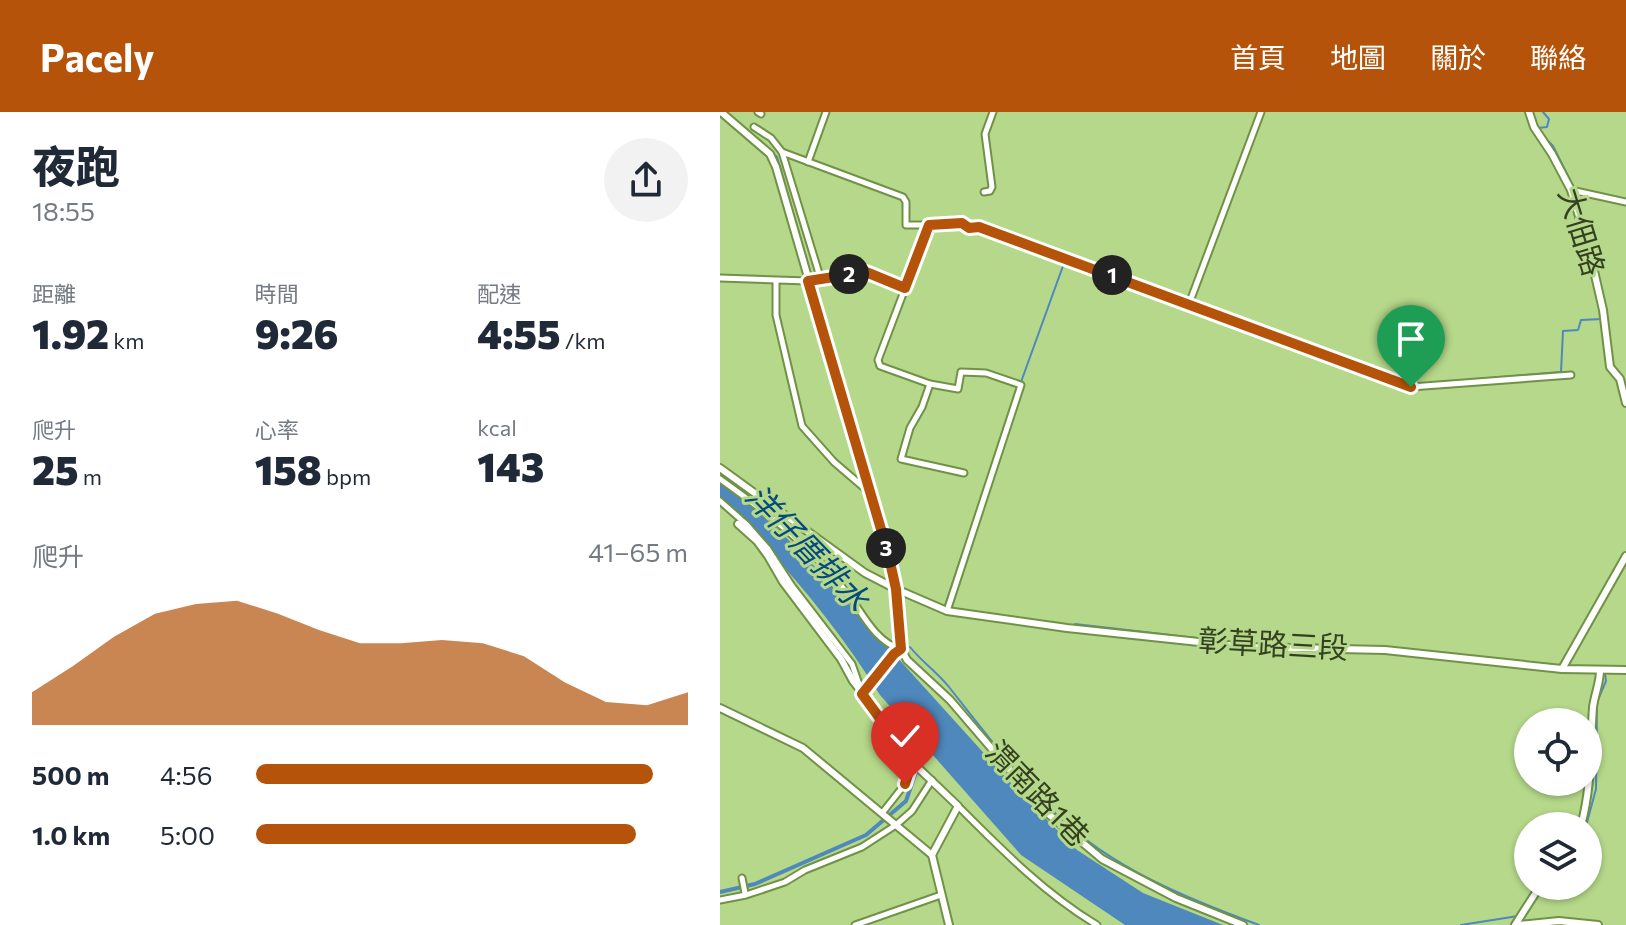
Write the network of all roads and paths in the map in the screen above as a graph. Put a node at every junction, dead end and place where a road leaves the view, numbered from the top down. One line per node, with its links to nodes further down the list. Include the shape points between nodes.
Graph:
1 (721, 112): 15 (street, via 773,160)
2 (826, 112): 8 (street)
3 (993, 112): 10 (street, via 985,134 992,187)
4 (1261, 112): 17 (street)
5 (1529, 112): 9 (street, 大佃路)
6 (754, 127): 7 (street)
7 (782, 152): 8 (street); 15 (street)
8 (808, 162): 12 (street, via 903,197 906,225)
9 (1571, 190): 11 (street); 20 (street, 大佃路, via 1601,301 1610,367 1620,379)
10 (984, 192)
11 (1626, 202)
12 (929, 225): 16 (street); 17 (street, via 979,227)
13 (720, 278): 14 (street)
14 (776, 281): 15 (street); 24 (street, via 776,315 802,426)
15 (814, 281): 16 (street, via 866,272); 24 (street)
16 (905, 288): 19 (street, via 878,360 880,366)
17 (1189, 304): 18 (street, via 1411,387)
18 (1571, 375)
19 (930, 384): 22 (street, via 901,459); 29 (street, via 958,389 961,372 986,373 1021,385)
20 (1626, 403)
21 (720, 468): 28 (street, 彰草路三段, via 865,573)
22 (964, 473)
23 (720, 479): 30 (street, via 779,521 824,567 873,630)
24 (870, 492): 28 (street)
25 (720, 501): 34 (street, via 768,549 852,664)
26 (738, 524): 34 (street, via 768,556)
27 (1626, 556): 31 (street)
28 (898, 590): 29 (street, 彰草路三段); 30 (street)
29 (947, 611): 31 (street, 彰草路三段, via 1246,647 1385,650)
30 (901, 649): 34 (street); 51 (street, 渭南路1巷, via 1076,839 1154,887)
31 (1562, 669): 32 (street, 彰草路三段)
32 (1600, 670): 33 (street, 彰草路三段); 39 (street)
33 (1626, 670)
34 (862, 694): 36 (street)
35 (720, 708): 40 (street, via 803,748)
36 (912, 762): 37 (street); 40 (street, via 905,784)
37 (930, 778): 38 (street); 41 (street, via 912,811)
38 (958, 806): 42 (street); 50 (street, via 1035,881)
39 (1584, 812)
40 (884, 813): 41 (street)
41 (895, 824): 42 (street); 46 (street, via 862,847 785,882)
42 (932, 855): 45 (street)
43 (742, 878): 44 (street)
44 (745, 893)
45 (941, 895): 48 (street); 49 (street)
46 (720, 900)
47 (1530, 900): 52 (street)
48 (855, 925)
49 (949, 925)
50 (1097, 925)
51 (1243, 925)
52 (1516, 925): 53 (street)
53 (1598, 925)

